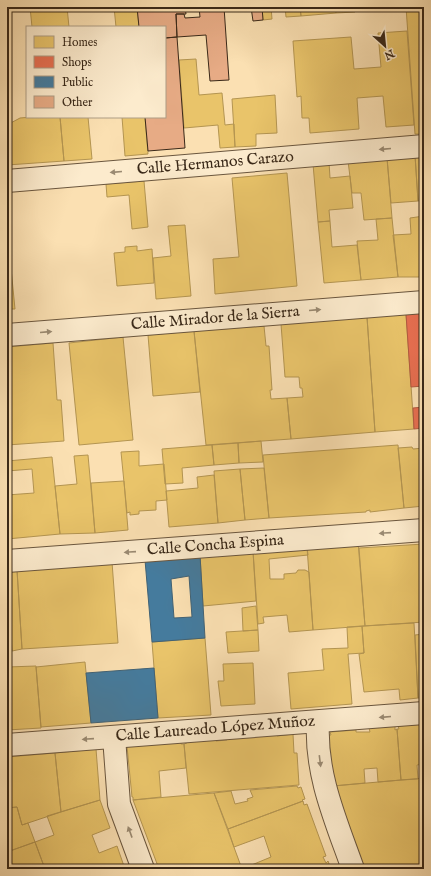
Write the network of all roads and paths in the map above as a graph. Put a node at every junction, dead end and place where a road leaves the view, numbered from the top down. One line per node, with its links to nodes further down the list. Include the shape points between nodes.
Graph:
1 (424, 146): 2 (street, Calle Hermanos Carazo, one-way to 2)
2 (7, 181)
3 (424, 302): 4 (street, Calle Mirador de la Sierra, one-way to 3)
4 (7, 335)
5 (424, 530): 6 (street, Calle Concha Espina, one-way to 6)
6 (7, 561)
7 (424, 713): 8 (street, Calle Laureado López Muñoz, one-way to 8)
8 (318, 722): 9 (street, Calle Laureado López Muñoz); 12 (street, one-way to 12, via 317,736 323,786)
9 (114, 737): 10 (street, Calle Laureado López Muñoz, one-way to 10); 11 (street, one-way to 9, via 119,804)
10 (7, 745)
11 (143, 869)
12 (353, 869)

